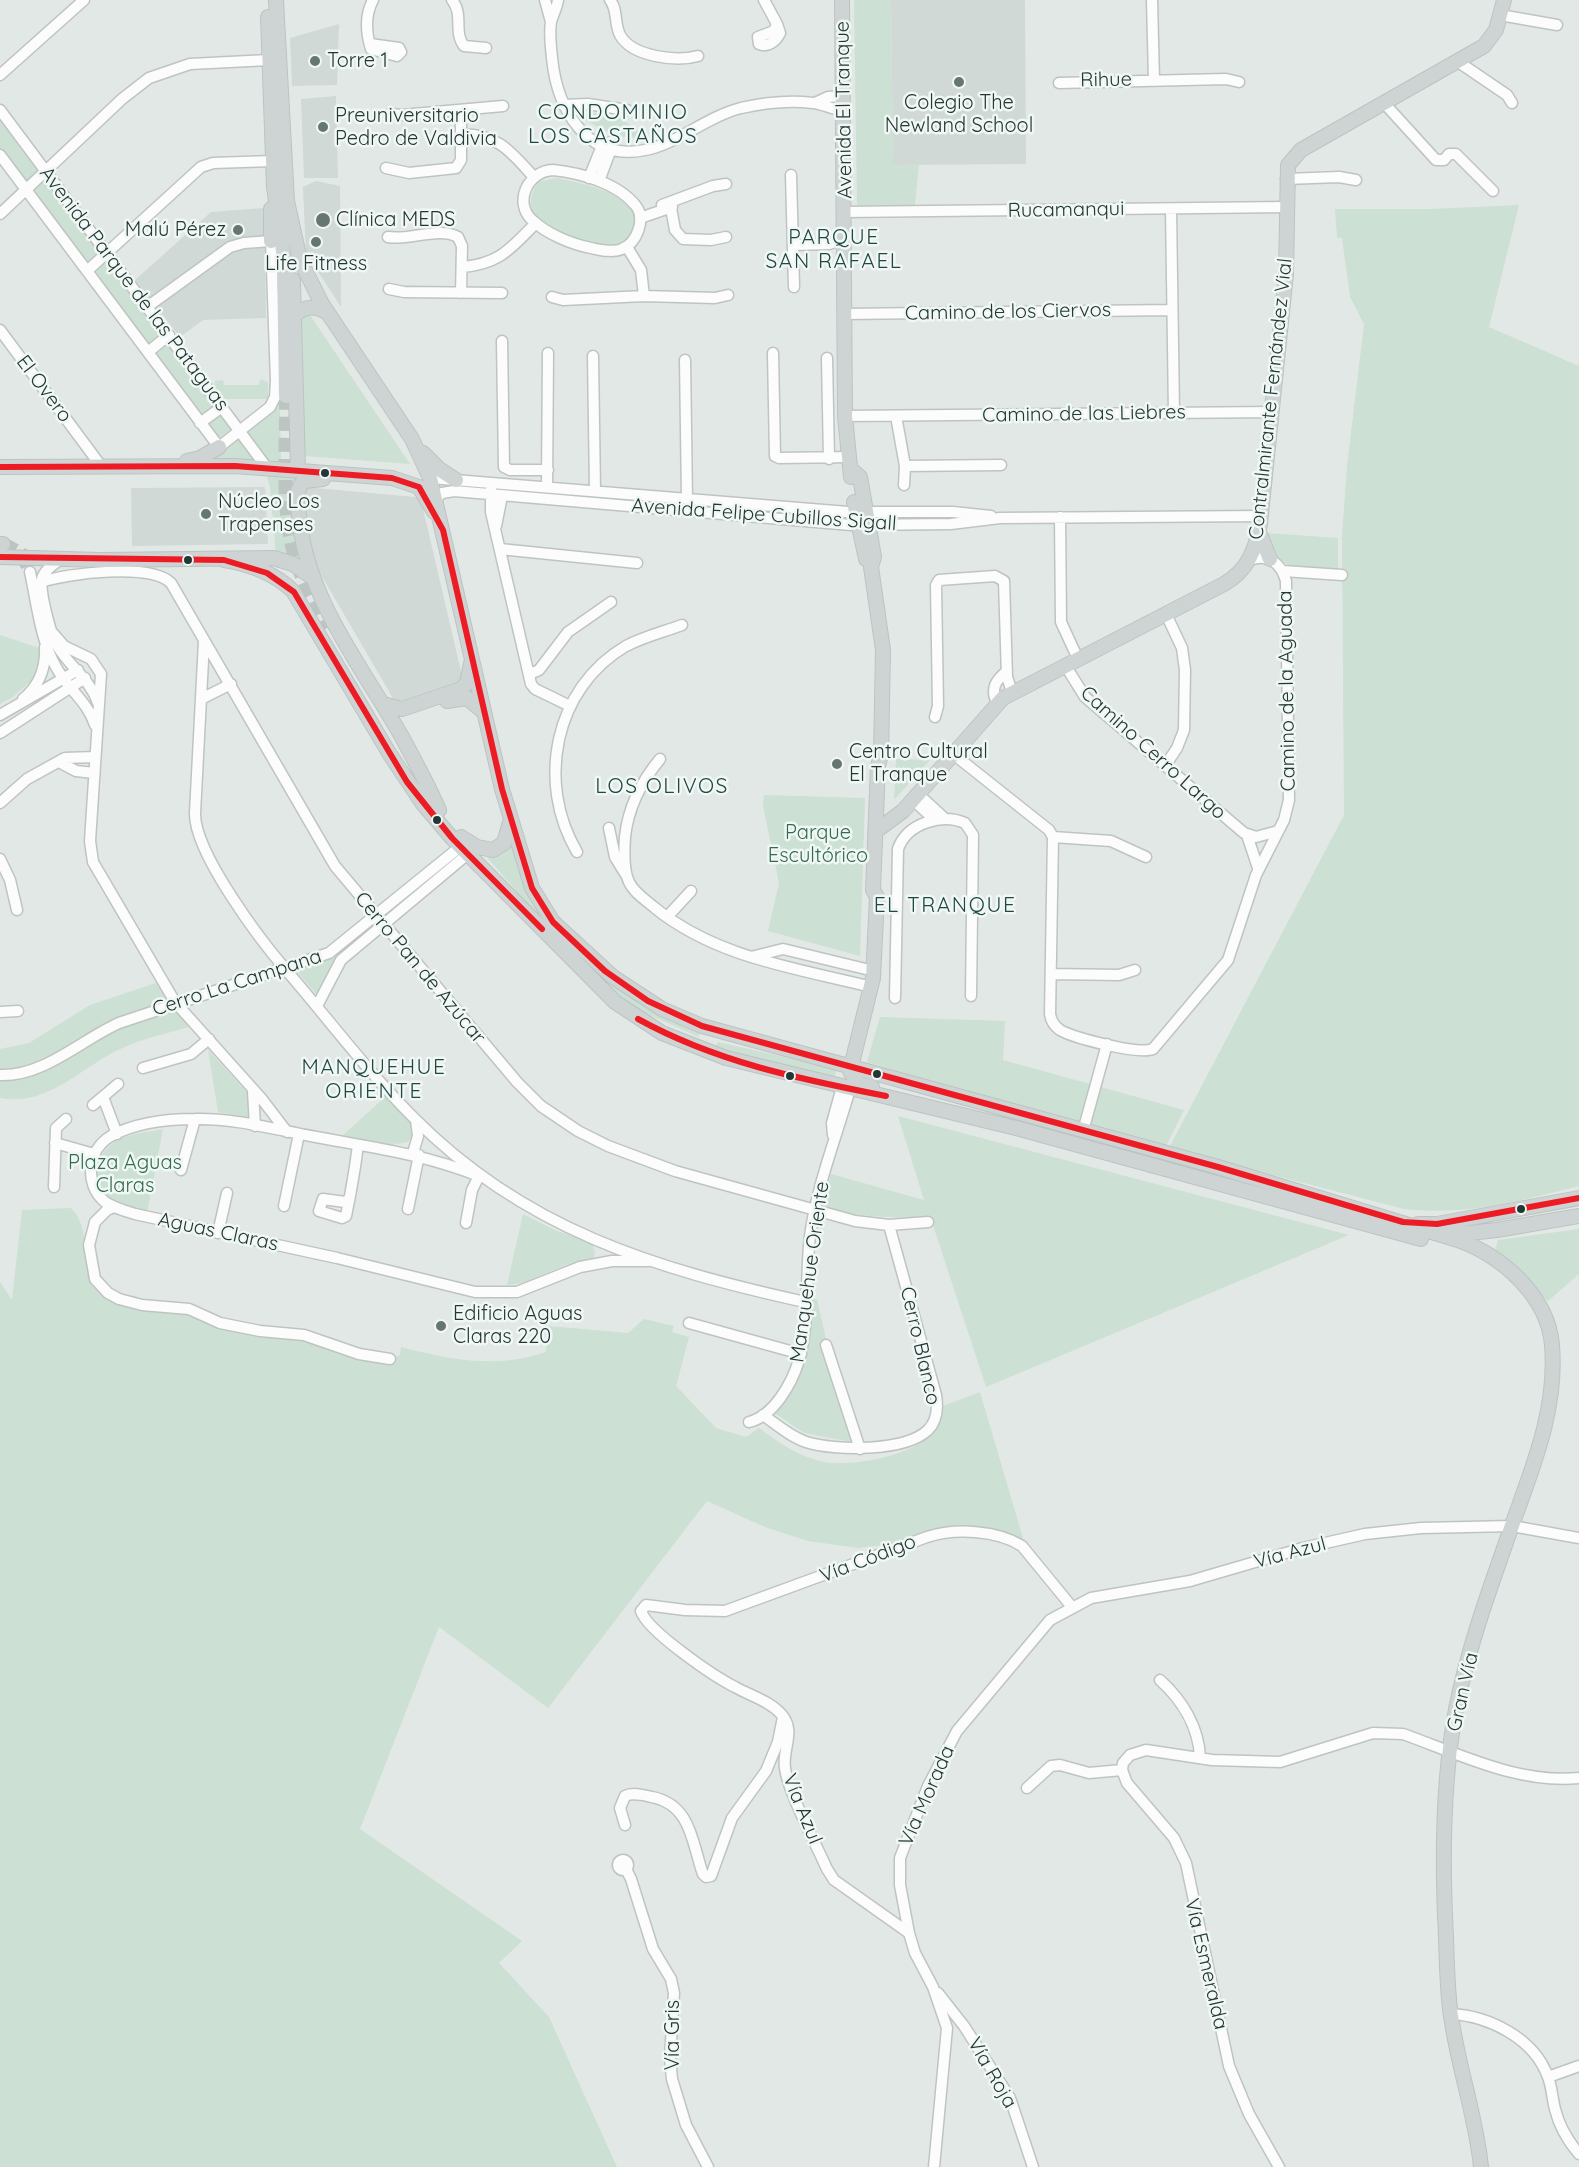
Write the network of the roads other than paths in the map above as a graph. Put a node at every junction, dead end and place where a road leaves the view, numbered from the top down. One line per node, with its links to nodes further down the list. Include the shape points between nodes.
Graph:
1 (84, 0): 26 (street)
2 (268, 0): 24 (main road)
3 (276, 0): 78 (main road, via 289,216 304,270)
4 (360, 0): 16 (street)
5 (373, 0): 16 (street)
6 (452, 0): 15 (street)
7 (466, 0): 15 (street)
8 (545, 0): 18 (street)
9 (558, 0): 18 (street)
10 (842, 0): 30 (main road, Avenida El Tranque)
11 (1152, 0): 27 (street, Rihue)
12 (1504, 0): 17 (main road, Contralmirante Fernández Vial)
13 (615, 2): 23 (street, via 621,36 631,47 675,58)
14 (767, 2): 19 (street)
15 (459, 12): 22 (street, via 459,40 464,46)
16 (368, 13): 21 (street)
17 (1500, 15): 20 (street); 25 (main road, Contralmirante Fernández Vial, via 1490,40)
18 (551, 22): 34 (street, via 553,66)
19 (777, 24)
20 (1557, 25)
21 (370, 44)
22 (486, 48)
23 (698, 56)
24 (269, 60): 42 (main road); 44 (street, via 202,62 159,73 130,92)
25 (1457, 62): 31 (main road, Contralmirante Fernández Vial); 32 (street, via 1507,95)
26 (0, 75)
27 (1154, 80): 28 (street, Rihue); 29 (street, Rihue)
28 (1239, 82)
29 (1059, 83)
30 (844, 103): 40 (street, via 833,109 815,103 741,108 659,144); 56 (main road, Avenida El Tranque)
31 (1384, 103): 46 (main road, Contralmirante Fernández Vial, via 1298,153 1288,165); 52 (street, via 1436,160 1456,154)
32 (1512, 103)
33 (502, 105): 37 (street, via 466,107)
34 (563, 105): 36 (street); 40 (street, via 572,120)
35 (0, 110): 44 (street, Avenida Parque de las Pataguas)
36 (627, 110)
37 (461, 111): 38 (street); 39 (street)
38 (390, 114)
39 (462, 137): 43 (street, via 460,163 453,170 403,173); 47 (street, via 486,136 502,144)
40 (608, 146): 48 (street)
41 (0, 155): 51 (street, Avenida Parque de las Pataguas)
42 (273, 161): 62 (main road); 66 (street, via 201,167)
43 (386, 168)
44 (46, 172): 51 (street); 66 (street, Avenida Parque de las Pataguas)
45 (791, 175): 63 (street)
46 (1286, 178): 49 (street); 53 (main road, Contralmirante Fernández Vial)
47 (531, 179): 48 (street, via 553,170); 59 (street, via 524,200)
48 (594, 179): 58 (street, via 621,193)
49 (1356, 180)
50 (726, 184): 54 (street, via 680,198)
51 (26, 190): 57 (street); 68 (street, Avenida Parque de las Pataguas)
52 (1493, 191)
53 (1287, 207): 55 (street, Rucamanqui); 92 (main road, Contralmirante Fernández Vial, via 1286,274)
54 (665, 208): 58 (street); 61 (street, via 676,233 683,239)
55 (1171, 209): 56 (street, Rucamanqui); 77 (street)
56 (845, 212): 64 (main road, Avenida El Tranque)
57 (0, 214)
58 (640, 215): 65 (street, via 638,231)
59 (533, 221): 65 (street, via 576,244 606,250); 67 (street, via 496,260 484,265)
60 (388, 237): 67 (street, via 453,235 462,244)
61 (726, 237)
62 (277, 244): 76 (street, via 244,243 230,248); 80 (main road, via 291,267); 90 (main road); 97 (street, via 276,394 270,407)
63 (793, 245): 64 (street); 69 (street)
64 (844, 245): 79 (main road, Avenida El Tranque)
65 (624, 248): 74 (street)
66 (107, 253): 68 (street); 76 (street, Avenida Parque de las Pataguas)
67 (462, 264): 71 (street)
68 (87, 271): 84 (street, Avenida Parque de las Pataguas)
69 (794, 287)
70 (389, 289): 71 (street)
71 (461, 293): 72 (street)
72 (502, 293)
73 (728, 295): 74 (street)
74 (641, 296): 75 (street, via 563,300)
75 (552, 297)
76 (147, 307): 82 (street, Avenida Parque de las Pataguas)
77 (1172, 310): 79 (street, Camino de los Ciervos); 93 (street)
78 (329, 314): 80 (main road, via 311,307); 98 (main road)
79 (844, 314): 94 (main road, Avenida El Tranque)
80 (295, 315): 110 (main road)
81 (0, 330): 100 (street, El Overo)
82 (169, 336): 84 (street); 91 (street, Avenida Parque de las Pataguas)
83 (502, 341): 111 (street, via 503,464 510,470)
84 (148, 352): 96 (street, Avenida Parque de las Pataguas)
85 (548, 353): 111 (street)
86 (772, 353): 101 (street, via 774,454 779,458)
87 (593, 356): 119 (street)
88 (826, 358): 101 (street)
89 (685, 360): 123 (street, Avenida Felipe Cubillos Sigall)
90 (286, 396)
91 (222, 407): 96 (street); 97 (street, Avenida Parque de las Pataguas)
92 (1272, 412): 93 (street, Camino de las Liebres); 125 (main road, Contralmirante Fernández Vial)
93 (1174, 413): 95 (street, Camino de las Liebres)
94 (845, 416): 95 (street, Camino de las Liebres); 102 (main road, Avenida El Tranque)
95 (896, 416): 107 (street)
96 (200, 423): 99 (street, Avenida Parque de las Pataguas)
97 (240, 430): 99 (street); 109 (street, Avenida Parque de las Pataguas)
98 (412, 439): 114 (main road); 115 (main road, via 433,464)
99 (219, 447): 103 (main road, via 200,458)
100 (88, 448): 105 (street, via 89,456); 106 (street, El Overo)
101 (829, 459): 102 (street)
102 (851, 464): 128 (main road, Avenida El Tranque, via 860,477)
103 (173, 465): 106 (main road); 109 (main road)
104 (1001, 465): 107 (street)
105 (82, 466): 106 (main road); 108 (main road)
106 (101, 466)
107 (905, 466): 117 (street)
108 (0, 467)
109 (267, 468): 110 (main road)
110 (298, 470): 112 (main road)
111 (548, 470): 118 (street)
112 (369, 476): 113 (main road); 142 (main road, via 309,479 299,487 300,525)
113 (392, 478): 114 (main road); 130 (main road, via 411,482 424,492)
114 (430, 478): 115 (street, Avenida Felipe Cubillos Sigall); 122 (main road)
115 (456, 480): 116 (street, Avenida Felipe Cubillos Sigall)
116 (507, 484): 118 (street, Avenida Felipe Cubillos Sigall); 120 (street, via 493,487)
117 (904, 485)
118 (548, 487): 119 (street, Avenida Felipe Cubillos Sigall)
119 (595, 491): 123 (street, Avenida Felipe Cubillos Sigall)
120 (490, 495): 121 (street, Avenida Felipe Cubillos Sigall); 122 (street, Avenida Felipe Cubillos Sigall, via 450,491); 129 (street)
121 (502, 496): 126 (street, Avenida Felipe Cubillos Sigall); 129 (street)
122 (437, 498): 130 (main road)
123 (687, 498): 124 (street, Avenida Felipe Cubillos Sigall)
124 (800, 508): 126 (street, via 799,515 776,514); 128 (street, Avenida Felipe Cubillos Sigall)
125 (1261, 516): 127 (street, Avenida Felipe Cubillos Sigall); 131 (main road, Contralmirante Fernández Vial)
126 (769, 518): 128 (street, Avenida Felipe Cubillos Sigall)
127 (1060, 518): 128 (street, Avenida Felipe Cubillos Sigall, via 1000,518 959,524); 151 (street, Camino Cerro Largo, via 1061,622)
128 (862, 519): 171 (main road, Avenida El Tranque, via 874,557 871,567 883,650)
129 (496, 529): 133 (street)
130 (443, 530): 150 (main road)
131 (1259, 532): 134 (main road); 137 (main road, Contralmirante Fernández Vial)
132 (1, 548): 135 (main road)
133 (500, 549): 138 (street); 154 (street)
134 (1270, 559): 137 (street); 139 (street, Camino de la Aguada)
135 (61, 560): 136 (main road); 143 (street, via 50,567)
136 (224, 560): 142 (main road, via 274,558 293,564); 188 (main road, via 266,571 297,596 389,753 423,804)
137 (1250, 560): 145 (main road, Contralmirante Fernández Vial, via 1229,581)
138 (637, 563)
139 (1284, 571): 141 (street, Camino de la Aguada); 184 (street, Camino de la Aguada, via 1289,800)
140 (30, 572): 148 (street)
141 (1342, 575)
142 (313, 578): 161 (main road, via 331,618)
143 (41, 582): 148 (street); 149 (street, Cerro Pan de Azúcar, via 83,573 162,575 171,583)
144 (611, 602): 154 (street, via 568,632 539,670)
145 (1166, 614): 151 (main road, Contralmirante Fernández Vial); 175 (street, via 1184,655 1185,690 1184,730)
146 (682, 625): 163 (street, via 616,652 591,675)
147 (327, 628): 180 (main road, via 400,753)
148 (48, 634): 153 (street); 155 (street, via 56,667); 160 (street, via 96,663 100,674); 162 (street, via 39,680)
149 (204, 641): 156 (street, Cerro Pan de Azúcar); 158 (street)
150 (472, 659): 161 (main road, via 467,683 461,689 402,709); 164 (main road)
151 (1072, 662): 157 (main road, Contralmirante Fernández Vial); 175 (street, Camino Cerro Largo, via 1082,693)
152 (1007, 671): 157 (street); 159 (street, via 993,688); 166 (street, via 1004,581 995,576 939,580)
153 (82, 674): 155 (street); 160 (street)
154 (530, 674): 163 (street, via 535,689)
155 (67, 683): 162 (street); 167 (street, via 89,712); 168 (street)
156 (231, 684): 158 (street); 196 (street, Cerro Pan de Azúcar, via 335,866)
157 (1012, 692): 159 (main road, Contralmirante Fernández Vial)
158 (201, 699): 201 (street, via 196,830 252,929)
159 (997, 703): 170 (main road, Contralmirante Fernández Vial)
160 (98, 704): 167 (street)
161 (383, 704): 169 (main road)
162 (18, 705): 165 (street)
163 (570, 706): 189 (street, via 556,750 554,784 561,819)
164 (484, 712): 169 (main road, via 471,699 459,697 410,715); 182 (main road)
165 (0, 715)
166 (935, 717)
167 (96, 731): 172 (street)
168 (0, 734)
169 (402, 736): 180 (main road)
170 (952, 753): 179 (main road, Contralmirante Fernández Vial); 187 (street)
171 (881, 755): 177 (main road, Avenida El Tranque, via 887,766); 185 (main road, Avenida El Tranque)
172 (94, 757): 174 (street, via 71,757); 176 (street)
173 (660, 759): 193 (street, via 631,810 624,845)
174 (59, 762): 176 (street, via 76,771); 178 (street, via 27,779)
175 (1165, 766): 186 (street, Camino Cerro Largo)
176 (94, 773): 209 (street, via 90,846 93,862)
177 (885, 802): 179 (main road, via 890,808); 185 (main road, Avenida El Tranque)
178 (0, 803)
179 (910, 803): 181 (street); 185 (main road, Contralmirante Fernández Vial)
180 (439, 810): 188 (main road)
181 (939, 819): 207 (street, via 965,823 973,835); 208 (street, via 909,833 898,849)
182 (510, 820): 188 (main road, via 504,843 493,850); 213 (main road, via 532,888 553,922 628,988 662,1009)
183 (609, 828): 193 (street, via 612,850)
184 (1278, 831): 186 (street, via 1260,837); 192 (street, Camino de la Aguada)
185 (880, 832): 203 (main road, Avenida El Tranque, via 873,890 877,897)
186 (1247, 835): 192 (street)
187 (1053, 837): 190 (street, via 1111,841); 204 (street)
188 (462, 844): 196 (street, Cerro La Campana); 198 (street, Cerro La Campana); 216 (main road, via 606,994 643,1022)
189 (577, 852)
190 (1146, 857)
191 (0, 860): 195 (street)
192 (1258, 868): 215 (street, Camino de la Aguada, via 1228,960 1157,1046 1142,1052)
193 (627, 876): 197 (street, via 635,890)
194 (691, 891): 197 (street)
195 (17, 910)
196 (376, 915): 198 (street, Cerro Pan de Azúcar); 201 (street, Cerro La Campana, via 328,953)
197 (667, 917): 199 (street, via 712,944)
198 (384, 924): 210 (street, Cerro La Campana, via 341,960); 253 (street, Cerro Pan de Azúcar, via 517,1082 551,1115 636,1159)
199 (751, 957): 200 (street, via 783,949); 205 (street)
200 (834, 962): 203 (street); 205 (street)
201 (284, 967): 209 (street, Cerro La Campana); 210 (street)
202 (1136, 970): 204 (street, via 1119,975)
203 (874, 971): 206 (main road, Avenida El Tranque)
204 (1051, 974): 215 (street, Camino de la Aguada, via 1050,1014 1055,1026)
205 (831, 977): 206 (street)
206 (872, 987): 219 (main road, Avenida El Tranque)
207 (971, 996)
208 (895, 998)
209 (175, 1002): 214 (street); 221 (street, Cerro La Campana, via 95,1033 49,1063 27,1072)
210 (317, 1006): 230 (street)
211 (18, 1011): 212 (street)
212 (0, 1012)
213 (702, 1026): 216 (main road, via 702,1039); 217 (main road)
214 (209, 1039): 220 (street, via 188,1055); 224 (street)
215 (1107, 1044): 232 (street)
216 (688, 1045): 218 (main road)
217 (769, 1046): 218 (main road, via 764,1050 718,1039 714,1041); 219 (main road)
218 (713, 1054): 223 (main road)
219 (851, 1067): 227 (main road, via 858,1084); 232 (main road)
220 (143, 1068)
221 (0, 1075)
222 (118, 1084): 225 (street)
223 (846, 1088): 227 (main road); 253 (street, Manquehue Oriente, via 832,1123 833,1138)
224 (253, 1090): 231 (street); 233 (street)
225 (102, 1097): 226 (street); 234 (street)
226 (93, 1104)
227 (922, 1104): 260 (main road)
228 (66, 1119): 238 (street, via 56,1127)
229 (195, 1119): 231 (street); 234 (street, via 154,1123); 243 (street)
230 (416, 1120): 236 (street); 237 (street)
231 (255, 1126): 233 (street)
232 (1083, 1131): 260 (main road, via 1218,1167)
233 (287, 1132): 235 (street)
234 (117, 1134): 240 (street)
235 (299, 1134): 239 (street); 249 (street, Aguas Claras)
236 (431, 1134): 237 (street); 242 (street)
237 (418, 1136): 241 (street)
238 (55, 1143): 240 (street); 245 (street)
239 (358, 1145): 241 (street); 248 (street)
240 (94, 1154): 250 (street, via 94,1186 104,1201)
241 (416, 1154): 242 (street); 251 (street)
242 (450, 1159): 244 (street)
243 (181, 1170)
244 (479, 1176): 257 (street, via 472,1190); 264 (street, via 543,1217)
245 (54, 1187)
246 (226, 1193): 262 (street)
247 (1579, 1198): 254 (main road)
248 (350, 1199)
249 (284, 1206)
250 (114, 1207): 262 (street, Aguas Claras); 272 (street, via 95,1222 89,1245 95,1279 114,1296 132,1304 189,1309 220,1323 304,1335 359,1354)
251 (408, 1209)
252 (1579, 1209): 258 (main road)
253 (815, 1210): 259 (street, Cerro Pan de Azúcar); 268 (street, Manquehue Oriente)
254 (1509, 1212): 260 (main road); 261 (main road, via 1500,1220)
255 (1579, 1216): 258 (main road)
256 (928, 1222): 259 (street, Cerro Pan de Azúcar)
257 (466, 1223)
258 (1537, 1223): 261 (main road)
259 (889, 1225): 275 (street, Cerro Blanco, via 936,1395 936,1413 922,1435)
260 (1406, 1228): 263 (main road); 265 (main road, Gran Vía)
261 (1497, 1230): 263 (main road); 265 (main road)
262 (218, 1233): 267 (street, Aguas Claras, via 389,1270 459,1290 487,1293 518,1292)
263 (1443, 1236): 265 (main road, Gran Vía, via 1478,1247)
264 (598, 1243): 266 (street); 267 (street, via 598,1254)
265 (1487, 1255): 276 (main road, Gran Vía, via 1523,1283 1535,1298 1547,1320 1553,1348 1551,1396 1544,1432)
266 (649, 1261): 267 (street, Aguas Claras); 268 (street)
267 (592, 1264)
268 (805, 1302): 271 (street, Manquehue Oriente)
269 (689, 1323): 271 (street)
270 (826, 1345): 275 (street)
271 (801, 1354): 273 (street, Manquehue Oriente, via 790,1384)
272 (390, 1359)
273 (763, 1415): 274 (street, Manquehue Oriente); 275 (street, Cerro Blanco, via 802,1441)
274 (749, 1422)
275 (860, 1449)
276 (1512, 1526): 277 (street, Vía Azul); 278 (street, Vía Azul, via 1365,1534 1190,1581 1091,1598); 281 (main road, Gran Vía, via 1459,1694)
277 (1579, 1538)
278 (1072, 1607): 280 (street, Vía Código, via 1012,1539 955,1532 927,1537 725,1611 646,1605 641,1611 646,1623 693,1660); 288 (street, Vía Morada, via 1050,1620 968,1715 939,1763 900,1858 900,1885)
279 (1160, 1680): 282 (street, via 1177,1696 1190,1719 1198,1737)
280 (783, 1716): 286 (street, via 769,1764 732,1818 711,1876 703,1874 692,1832 669,1804 642,1795 625,1796 620,1808); 288 (street, Vía Azul, via 789,1732 785,1769 827,1869 834,1880)
281 (1450, 1750): 282 (street, via 1403,1734 1373,1732 1280,1762); 284 (street, via 1528,1776); 290 (main road, Gran Vía, via 1444,1860)
282 (1200, 1758): 283 (street, via 1146,1750 1130,1755)
283 (1122, 1770): 285 (street, via 1089,1773 1051,1766); 297 (street, Vía Esmeralda, via 1127,1783 1174,1838 1186,1863 1229,2066 1245,2106)
284 (1579, 1778)
285 (1027, 1788)
286 (625, 1825)
287 (626, 1869): 294 (street, Vía Gris, via 653,1948 671,1979 672,2079 686,2126)
288 (909, 1933): 289 (street, Vía Morada)
289 (933, 1987): 295 (street, Vía Morada, via 947,2037); 296 (street, Vía Roja, via 964,2026 1010,2098)
290 (1451, 2014): 292 (street, via 1480,2018 1504,2029 1536,2057); 298 (main road, Gran Vía, via 1476,2123)
291 (1579, 2066): 292 (street)
292 (1548, 2077): 293 (street, via 1557,2117)
293 (1579, 2154)
294 (708, 2167)
295 (934, 2167)
296 (1033, 2167)
297 (1279, 2167)
298 (1481, 2167)

